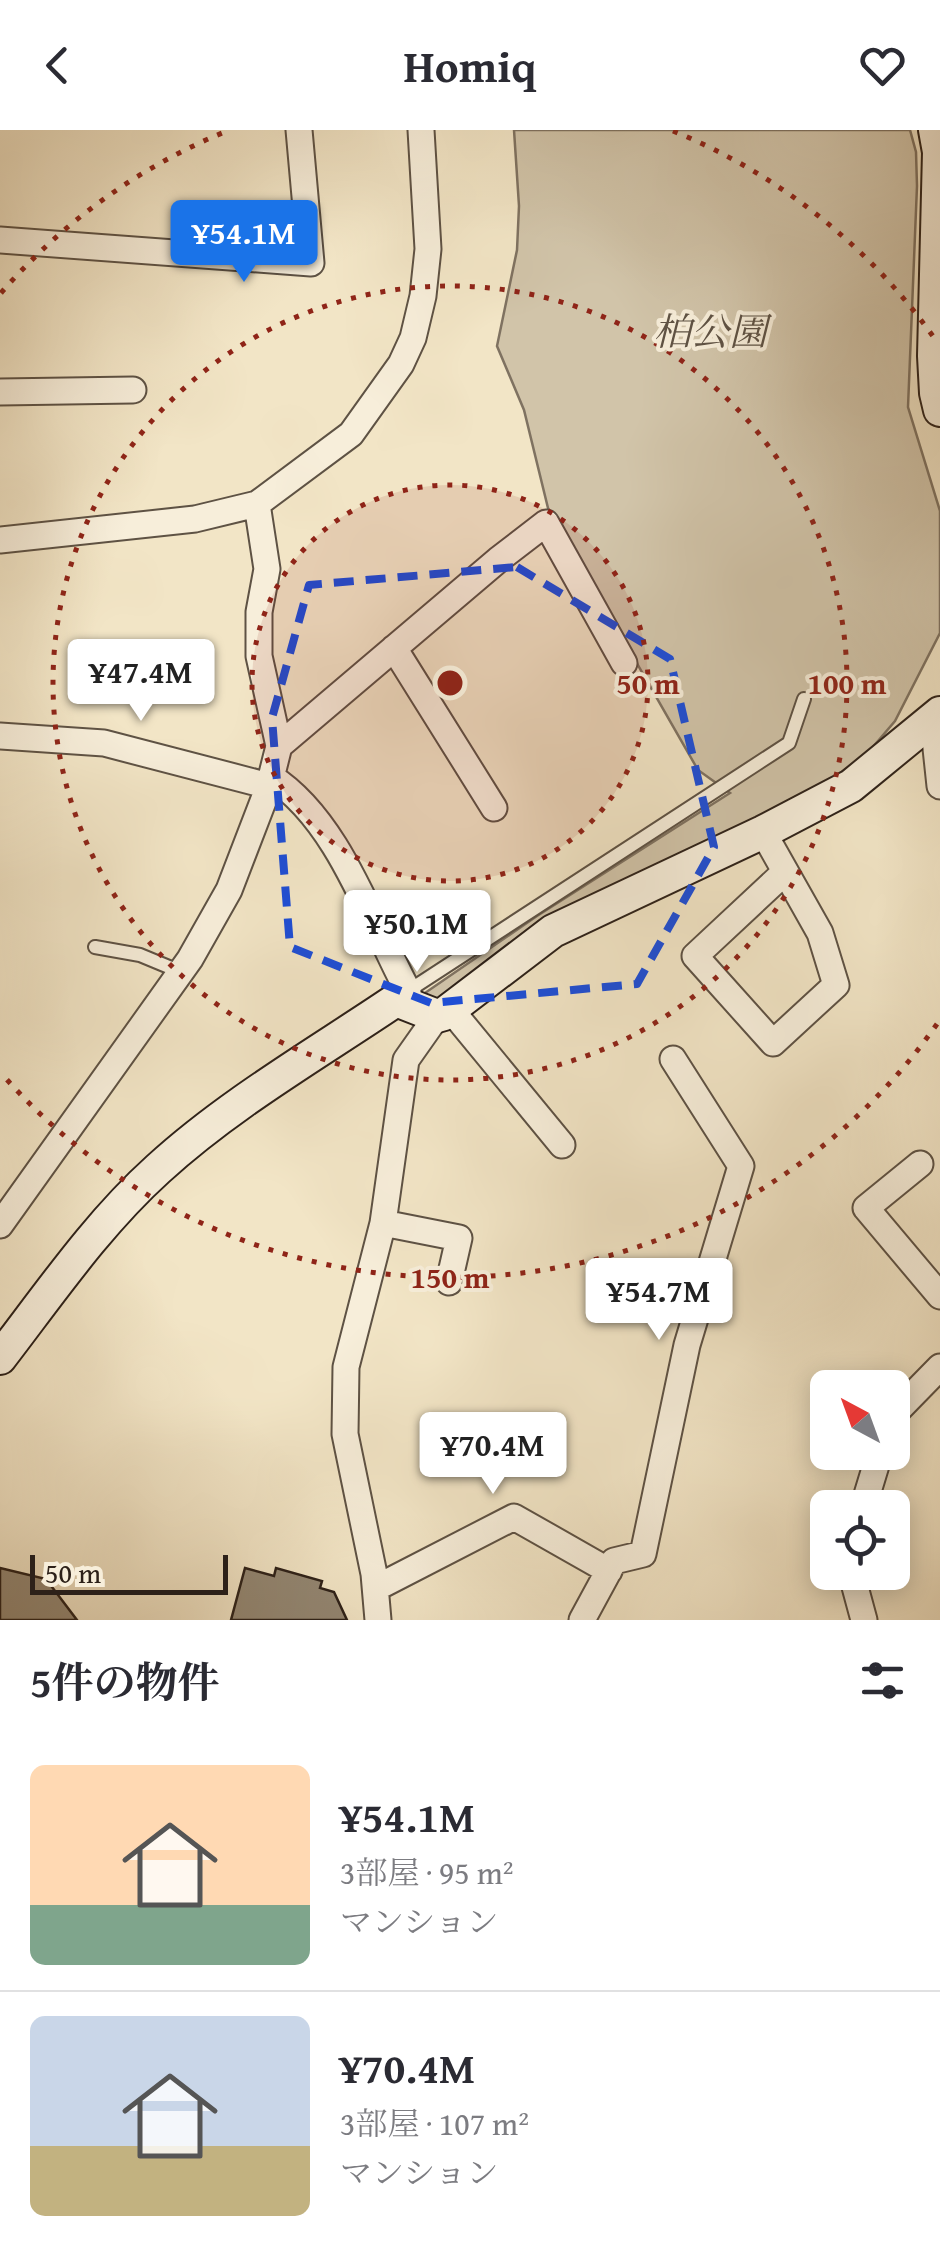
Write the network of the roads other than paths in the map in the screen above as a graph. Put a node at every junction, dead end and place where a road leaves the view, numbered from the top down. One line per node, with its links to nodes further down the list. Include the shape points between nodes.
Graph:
1 (298, 130): 4 (street, via 311,263)
2 (421, 130): 8 (street, via 428,249 413,338 351,434)
3 (934, 130): 7 (street)
4 (0, 240)
5 (134, 390): 6 (street)
6 (0, 392)
7 (940, 410)
8 (257, 504): 9 (street, via 195,518); 15 (street, via 266,568 260,656)
9 (0, 540)
10 (394, 648): 11 (street, via 546,523); 15 (street); 18 (street)
11 (624, 663)
12 (804, 699): 23 (lane, via 790,743)
13 (936, 716): 17 (street); 19 (street, via 850,786)
14 (0, 736): 16 (street, via 104,743)
15 (279, 746): 16 (street)
16 (270, 782): 22 (street, via 229,890); 23 (street, via 287,787 322,829 369,910)
17 (940, 786)
18 (494, 808)
19 (762, 832): 20 (street); 24 (street, via 553,931)
20 (786, 872): 20 (street, via 820,933 836,985 773,1044 695,956)
21 (95, 947): 22 (lane)
22 (181, 972): 29 (street)
23 (402, 996): 24 (street); 32 (street, via 156,1171 97,1232)
24 (444, 1013): 26 (street); 28 (street, via 406,1060)
25 (672, 1059): 35 (street, via 741,1166 687,1345 643,1554 614,1561)
26 (562, 1145)
27 (920, 1164): 31 (street, via 866,1208)
28 (383, 1223): 30 (street, via 459,1238); 36 (street, via 346,1366 345,1434)
29 (0, 1225)
30 (449, 1282)
31 (940, 1296)
32 (0, 1358)
33 (940, 1367): 34 (street)
34 (910, 1398)
35 (609, 1570): 36 (street, via 514,1517); 39 (street)
36 (376, 1588): 38 (street)
37 (856, 1590): 40 (street)
38 (378, 1620)
39 (582, 1620)
40 (864, 1620)

